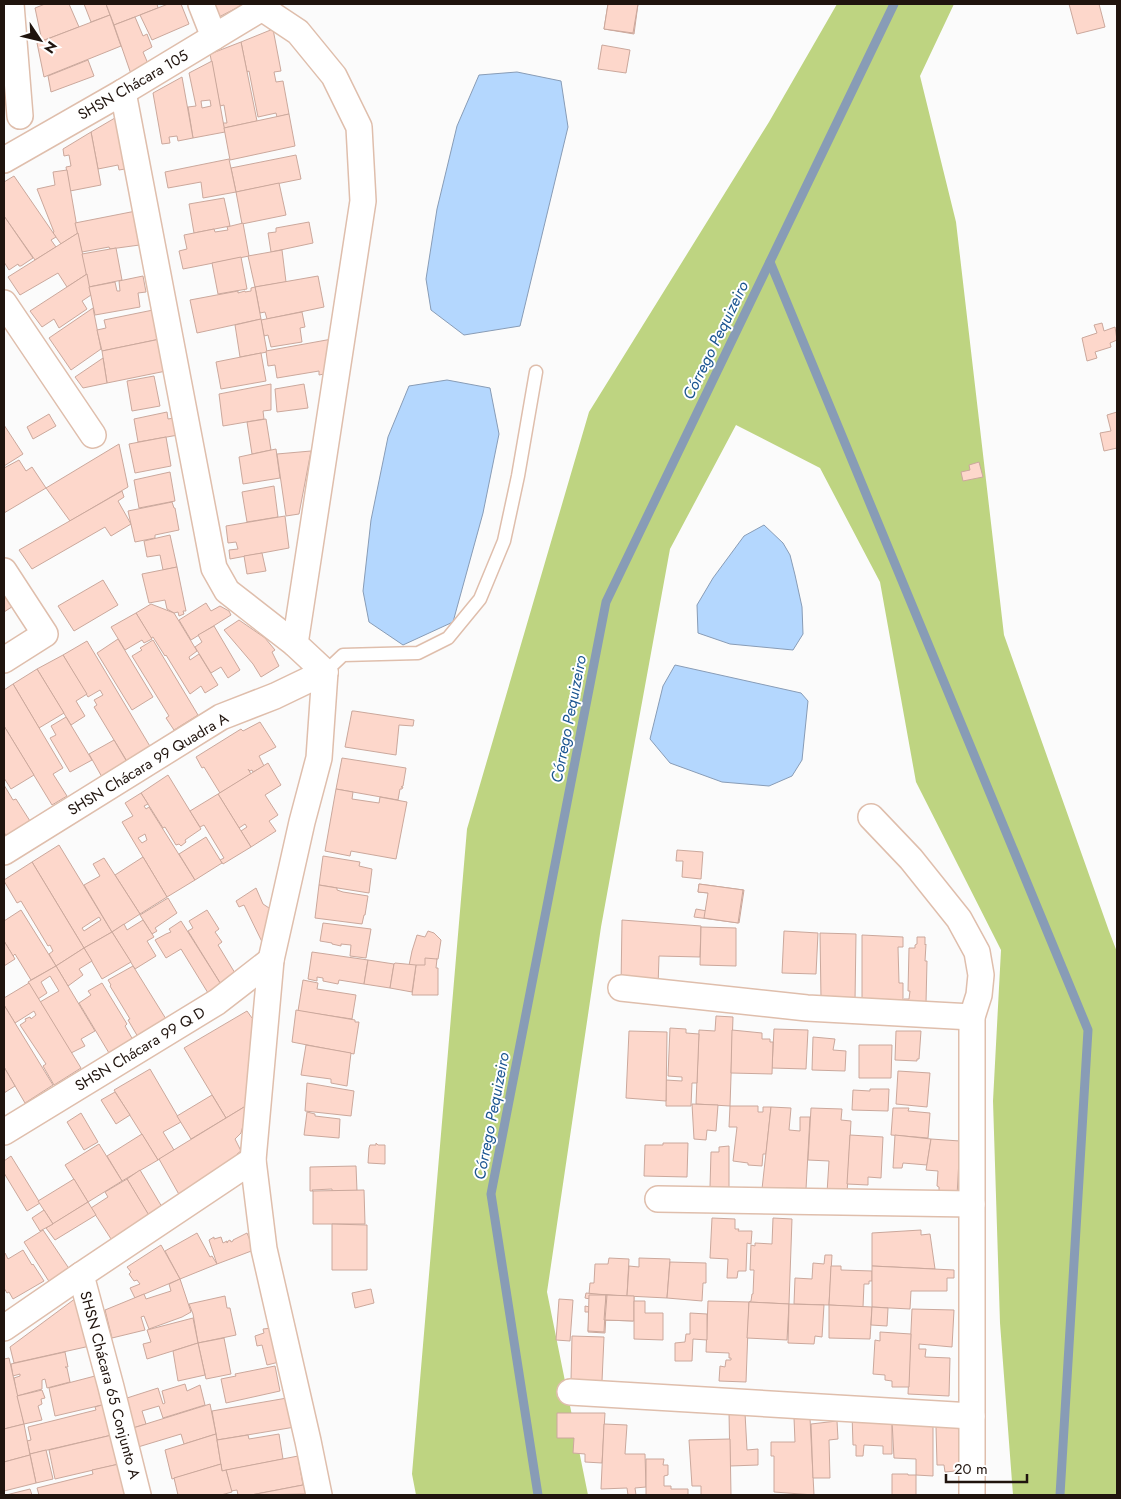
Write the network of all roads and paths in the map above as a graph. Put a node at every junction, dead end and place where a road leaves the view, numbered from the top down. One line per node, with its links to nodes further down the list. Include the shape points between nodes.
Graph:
1 (11, 4): 6 (street)
2 (201, 4): 3 (street)
3 (214, 37): 5 (street, SHSN Chácara 105); 13 (street, SHSN Chácara 105, via 262,8 298,32 334,76 359,127 363,201)
4 (4, 78): 6 (street)
5 (123, 92): 7 (street, SHSN Chácara 105); 13 (street, via 214,568 227,591)
6 (20, 116): 7 (street)
7 (31, 144): 8 (street, SHSN Chácara 105)
8 (4, 160)
9 (4, 302): 11 (street)
10 (536, 372): 15 (lane, via 504,541 480,599 448,638 418,653 344,655)
11 (93, 435)
12 (4, 571): 14 (street, via 45,634)
13 (295, 644): 15 (street)
14 (4, 660)
15 (325, 672): 17 (street, SHSN Chácara 99 Quadra A, via 221,718); 18 (street, via 319,758)
16 (871, 817): 20 (street, via 911,859 959,918 976,952 981,975)
17 (4, 852)
18 (271, 960): 21 (street, SHSN Chácara 99 Q D, via 217,1002); 22 (street)
19 (621, 988): 20 (street, via 807,1008)
20 (972, 1017): 24 (street)
21 (4, 1132)
22 (253, 1160): 25 (street); 30 (street, via 264,1249)
23 (658, 1199): 24 (street)
24 (972, 1204): 28 (street)
25 (81, 1275): 26 (street); 29 (street, SHSN Chácara 65 Conjunto A)
26 (4, 1328)
27 (570, 1392): 28 (street)
28 (972, 1416): 31 (street)
29 (138, 1495)
30 (319, 1495)
31 (972, 1495)

